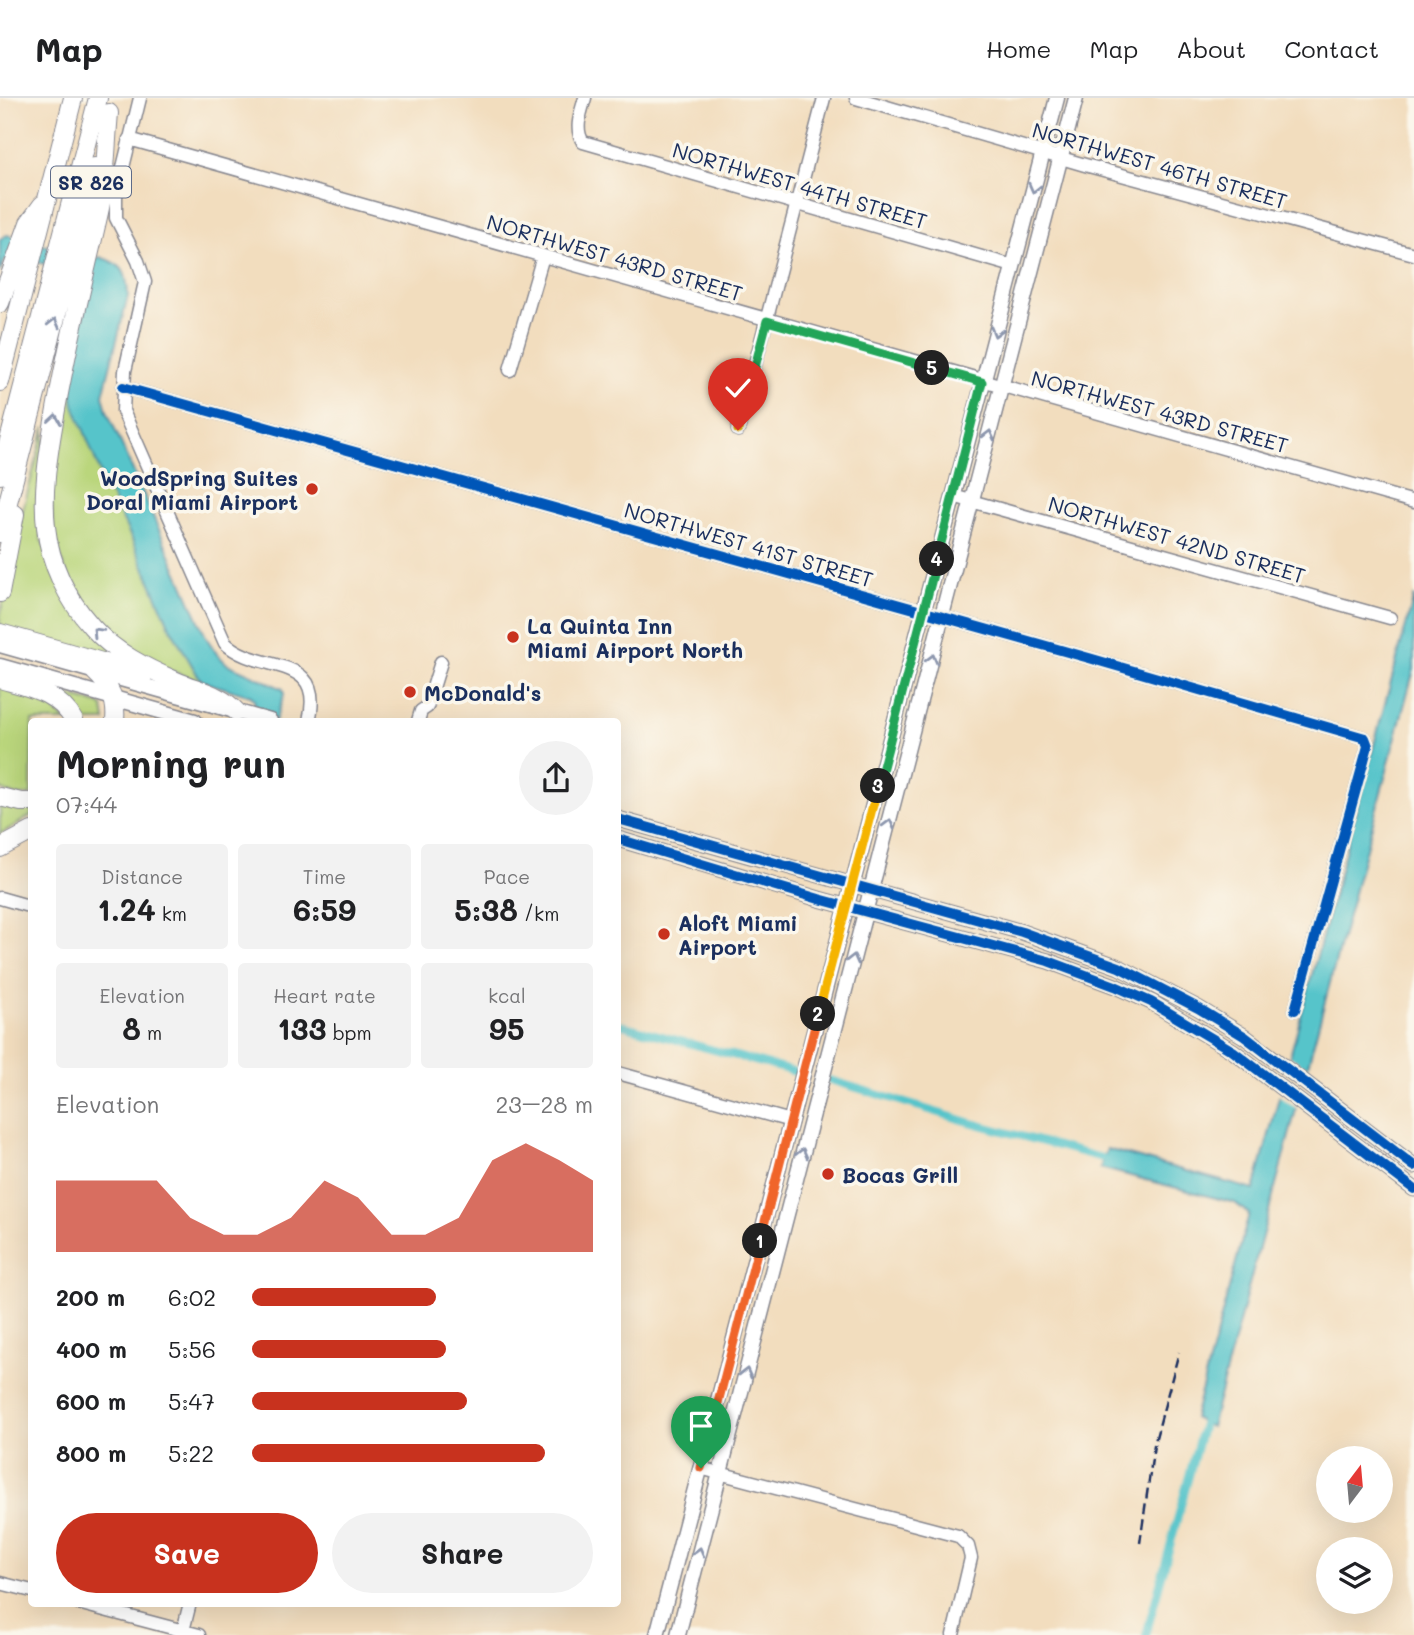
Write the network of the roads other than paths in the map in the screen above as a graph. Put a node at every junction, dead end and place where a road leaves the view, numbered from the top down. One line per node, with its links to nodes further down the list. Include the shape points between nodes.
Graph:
1 (73, 98): 16 (highway, SR 826, via 49,197 29,223)
2 (86, 98): 16 (highway, via 48,230)
3 (98, 98): 16 (highway)
4 (140, 98): 11 (street)
5 (585, 98): 14 (street, NORTHWEST 44TH STREET, via 578,123 583,142)
6 (824, 98): 14 (street)
7 (856, 98): 12 (street, NORTHWEST 46TH STREET)
8 (1057, 98): 12 (main road)
9 (1076, 98): 13 (main road)
10 (111, 106): 16 (highway, SR 826)
11 (129, 139): 17 (street, NORTHWEST 43RD STREET); 25 (street, via 116,218 145,282)
12 (1043, 152): 13 (street, NORTHWEST 46TH STREET); 19 (main road, one-way to 19)
13 (1061, 158): 15 (street, NORTHWEST 46TH STREET); 18 (main road)
14 (796, 204): 19 (street, NORTHWEST 44TH STREET); 21 (street)
15 (1414, 254)
16 (50, 256): 20 (highway); 24 (highway, SR 826); 27 (highway, SR 826, one-way to 16); 29 (highway); 30 (highway); 45 (highway, one-way to 16, via 128,657 93,629 67,592 50,549 47,471 65,361)
17 (543, 257): 21 (street, NORTHWEST 43RD STREET); 22 (street)
18 (1035, 257): 19 (main road); 26 (main road)
19 (1013, 266): 23 (main road, one-way to 23)
20 (0, 303)
21 (767, 321): 23 (street, NORTHWEST 43RD STREET); 28 (street)
22 (510, 370)
23 (982, 382): 26 (street, NORTHWEST 43RD STREET); 31 (main road)
24 (0, 383)
25 (123, 387): 36 (street, NORTHWEST 41ST STREET); 53 (street, via 123,411 225,643 308,682 313,696)
26 (1001, 387): 32 (main road, one-way to 26); 33 (street, NORTHWEST 43RD STREET)
27 (31, 413): 34 (highway, SR 826); 35 (highway)
28 (738, 430)
29 (0, 432)
30 (0, 475)
31 (953, 496): 32 (street, NORTHWEST 42ND STREET); 36 (main road)
32 (972, 502): 37 (main road); 38 (street, NORTHWEST 42ND STREET)
33 (1414, 502)
34 (0, 533)
35 (0, 593)
36 (924, 613): 37 (street, NORTHWEST 41ST STREET); 62 (main road)
37 (942, 618): 63 (main road, one-way to 37); 68 (street, NORTHWEST 41ST STREET, via 1365,738 1368,746)
38 (1390, 618)
39 (0, 633): 45 (highway)
40 (0, 645): 43 (main road)
41 (441, 662): 47 (street)
42 (0, 666): 46 (main road)
43 (95, 672): 46 (highway); 48 (main road)
44 (0, 679): 49 (highway, via 45,693)
45 (175, 681): 48 (highway, via 224,699)
46 (114, 698): 50 (highway); 51 (main road)
47 (427, 707): 54 (street); 55 (street)
48 (237, 712): 52 (main road)
49 (72, 718)
50 (115, 718)
51 (184, 718)
52 (259, 718)
53 (309, 718)
54 (419, 718)
55 (427, 718)
56 (0, 797): 57 (highway)
57 (28, 802)
58 (621, 820): 62 (main road)
59 (28, 833): 61 (highway)
60 (621, 840): 66 (main road)
61 (0, 848)
62 (852, 885): 63 (main road); 66 (main road)
63 (871, 890): 67 (main road); 71 (main road, via 1022,932 1119,967 1198,1007)
64 (0, 898): 65 (street)
65 (28, 906)
66 (846, 906): 67 (main road); 70 (main road)
67 (866, 911): 72 (main road, via 1048,961 1151,1002 1233,1051); 74 (main road, one-way to 67)
68 (1295, 1010)
69 (621, 1074): 70 (street)
70 (791, 1121): 73 (main road)
71 (1414, 1166)
72 (1414, 1189)
73 (744, 1304): 74 (main road); 75 (main road)
74 (762, 1308): 76 (main road, one-way to 74)
75 (701, 1468): 76 (street); 78 (main road)
76 (720, 1473): 77 (main road); 88 (street, via 958,1536 968,1546 971,1558)
77 (710, 1510): 78 (main road); 87 (main road, one-way to 77)
78 (687, 1519): 86 (main road)
79 (2, 1583): 80 (street); 81 (street)
80 (28, 1590)
81 (0, 1599)
82 (92, 1607): 84 (street)
83 (189, 1607): 84 (street)
84 (183, 1633): 85 (street)
85 (199, 1635)
86 (657, 1635)
87 (678, 1635)
88 (953, 1635)

